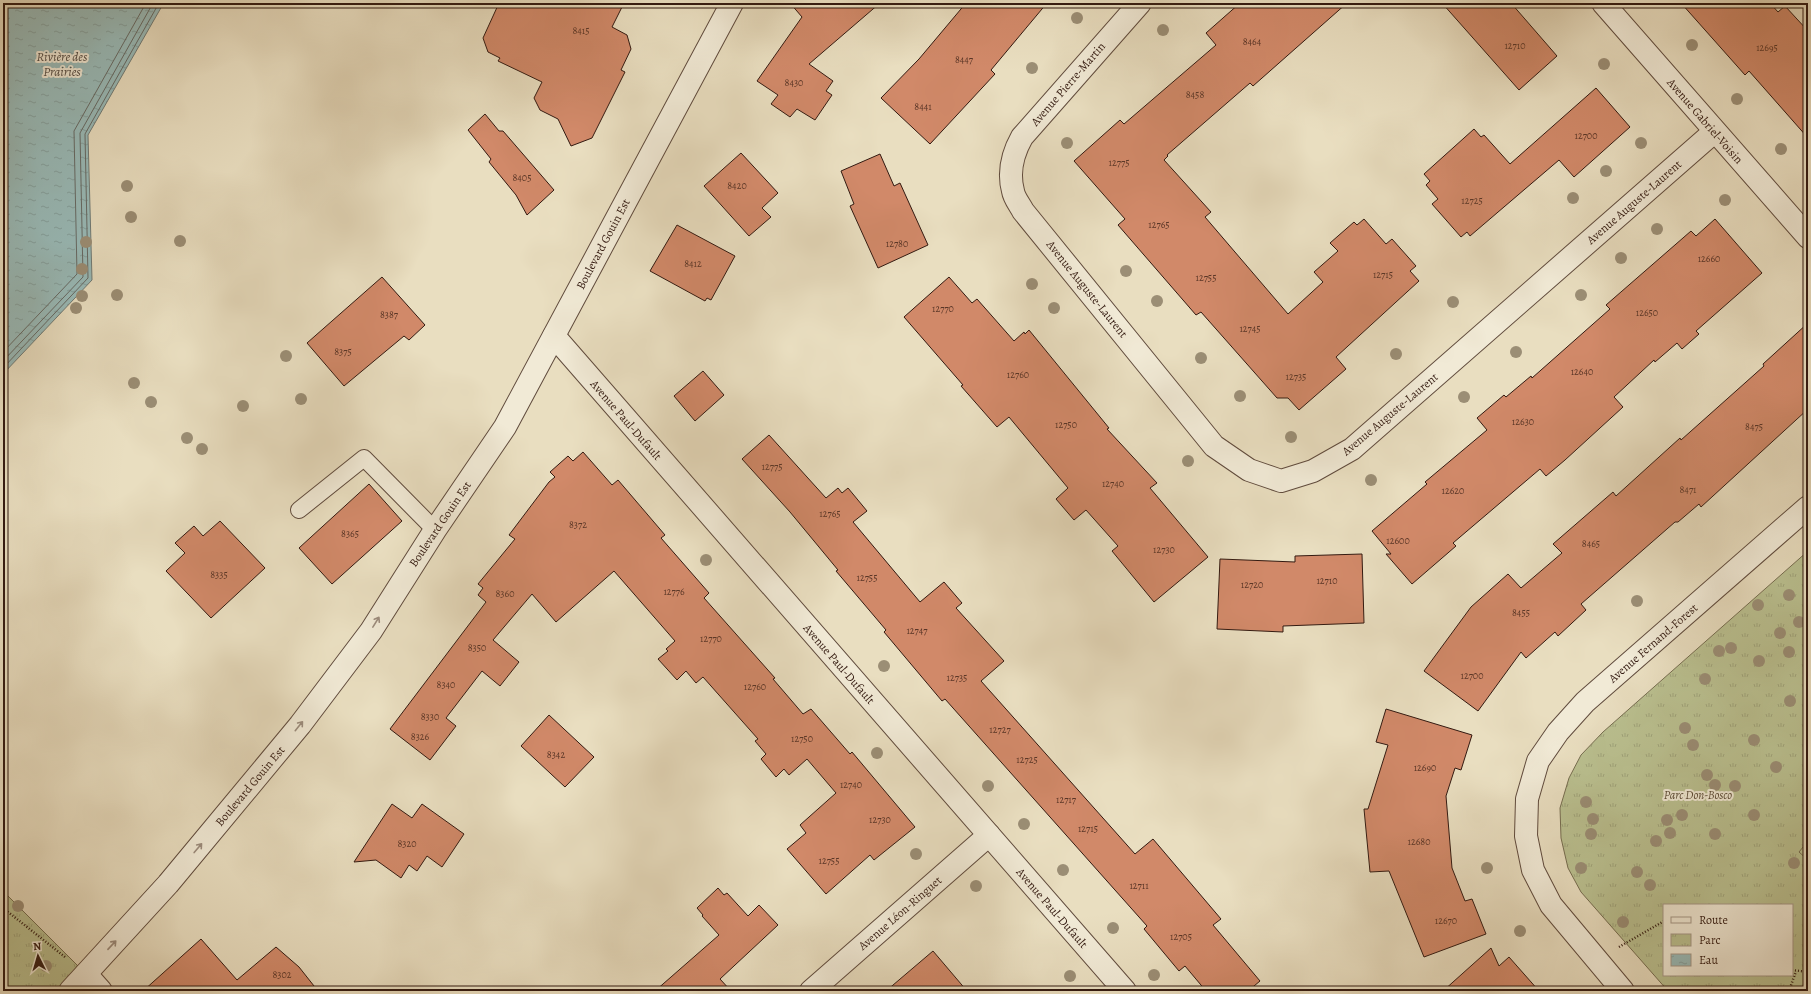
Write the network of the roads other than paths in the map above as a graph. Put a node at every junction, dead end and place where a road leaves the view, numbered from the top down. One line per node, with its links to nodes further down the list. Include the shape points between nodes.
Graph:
1 (732, 3): 7 (street, Boulevard Gouin Est)
2 (1140, 3): 5 (street, Avenue Pierre-Martin, via 1022,136 1014,153)
3 (1602, 3): 4 (street, Avenue Gabriel-Voisin)
4 (1714, 132): 5 (street, Avenue Auguste-Laurent, via 1352,449 1313,471 1281,481 1249,470 1214,446 1023,211 1013,192); 6 (street, Avenue Gabriel-Voisin)
5 (1011, 172)
6 (1808, 237)
7 (554, 336): 10 (street, Boulevard Gouin Est, via 505,427); 11 (street, Avenue Paul-Dufault)
8 (1808, 507): 17 (street, Avenue Fernand-Forest, via 1585,702 1558,732 1538,761 1527,799 1526,836 1533,870 1551,905)
9 (299, 510): 10 (lane, via 364,458)
10 (435, 530): 12 (street, Boulevard Gouin Est, one-way to 10, via 168,884 300,725 371,631)
11 (989, 835): 15 (street, Avenue Léon-Ringuet); 16 (street, Avenue Paul-Dufault)
12 (86, 974): 13 (street, Boulevard Gouin Est); 14 (street)
13 (70, 991)
14 (101, 991)
15 (811, 991)
16 (1125, 991)
17 (1624, 991)

